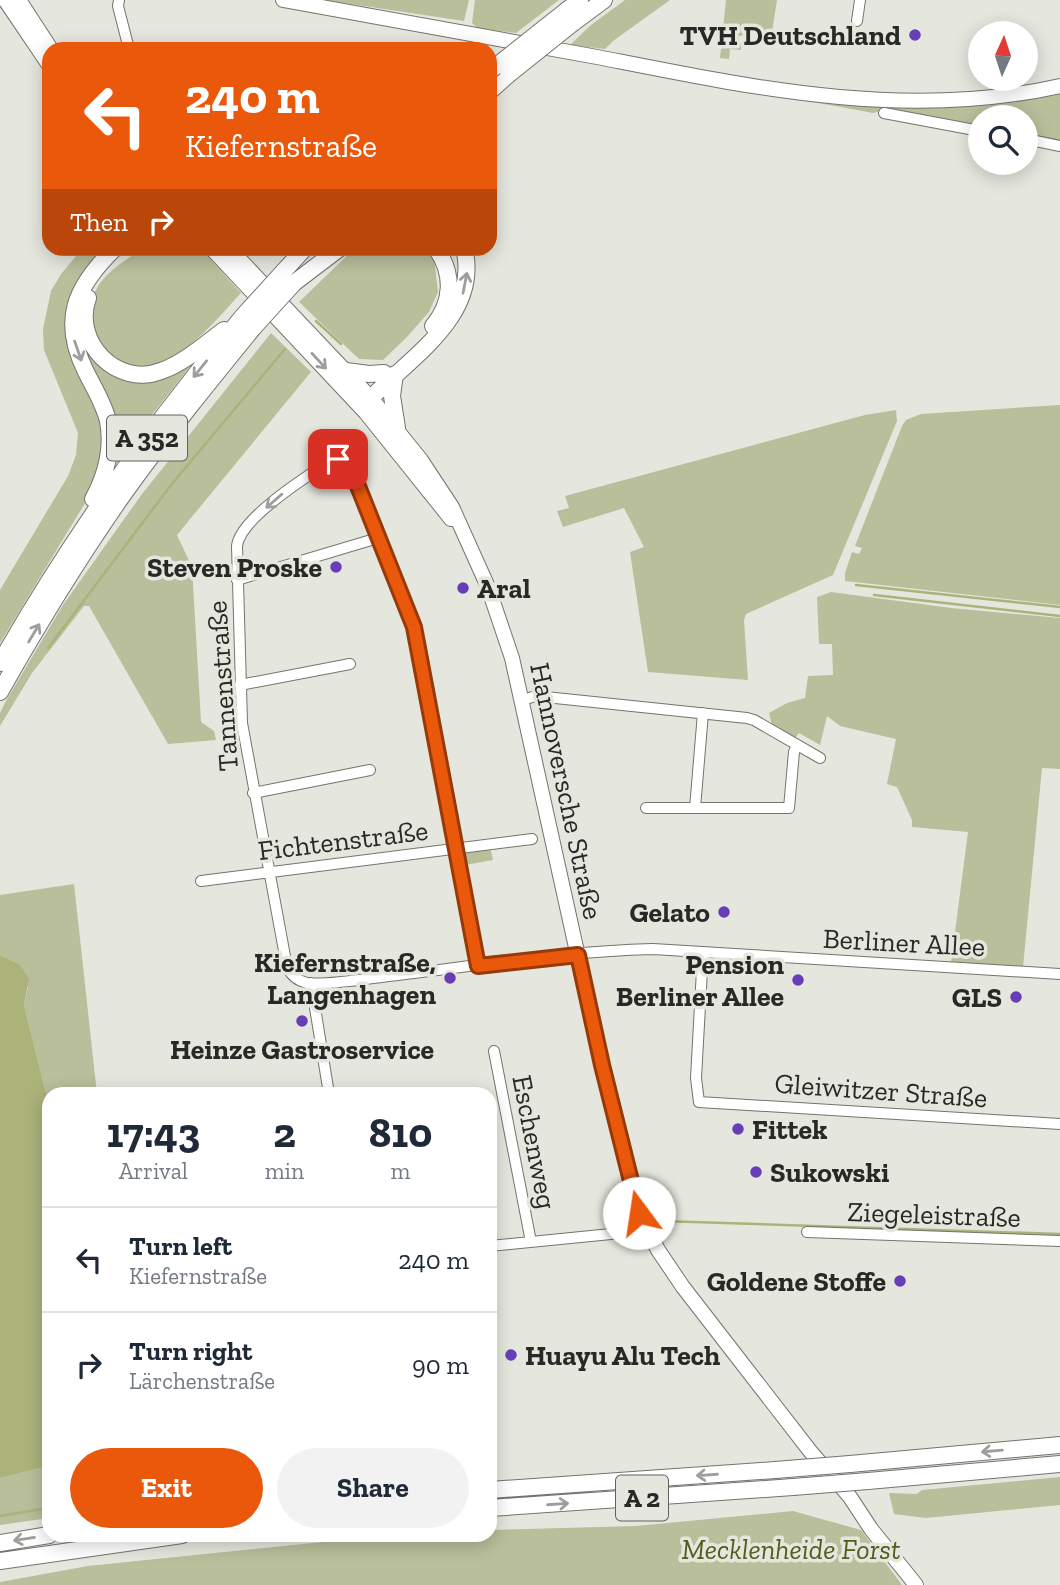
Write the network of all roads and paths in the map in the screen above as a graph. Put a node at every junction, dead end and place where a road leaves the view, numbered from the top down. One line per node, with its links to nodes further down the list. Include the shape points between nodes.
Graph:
1 (5, 0): 13 (main road)
2 (19, 0): 10 (main road)
3 (29, 0): 10 (main road)
4 (118, 0): 12 (street)
5 (283, 0): 15 (main road, via 751,87 835,98 919,101)
6 (604, 0): 8 (highway)
7 (860, 0): 9 (street)
8 (573, 11): 14 (highway, bridge)
9 (857, 21)
10 (32, 22): 11 (main road)
11 (46, 42)
12 (127, 42)
13 (42, 55)
14 (497, 78)
15 (1060, 86)
16 (884, 113): 17 (street)
17 (968, 129)
18 (1038, 141): 19 (street)
19 (1060, 146)
20 (107, 256): 37 (highway, one-way to 37, via 81,289 72,322 79,357 107,419 110,437 105,474)
21 (119, 256): 30 (highway, via 97,279 85,307 84,323 92,347 118,369 136,374 159,372)
22 (219, 256): 33 (main road, Hannoversche Straße, one-way to 33)
23 (237, 256): 31 (main road, Hannoversche Straße)
24 (300, 256): 29 (highway, A 352)
25 (316, 256): 29 (highway, A 352)
26 (326, 256): 29 (highway)
27 (441, 256): 32 (highway, via 449,278 443,311)
28 (465, 256): 32 (highway, one-way to 28, via 433,340 453,316 468,273)
29 (288, 278): 30 (highway, A 352, bridge)
30 (248, 322): 37 (highway, A 352, one-way to 37, via 173,402); 42 (highway, A 352, one-way to 30, via 125,492)
31 (346, 371): 32 (highway); 33 (main road, Hannoversche Straße)
32 (389, 373): 33 (highway); 34 (highway)
33 (363, 399): 34 (main road, Hannoversche Straße); 35 (main road, Hannoversche Straße)
34 (397, 428): 35 (main road, Hannoversche Straße, via 447,498)
35 (459, 527): 43 (main road, Hannoversche Straße, via 500,616)
36 (378, 538): 38 (street); 38 (street, Tannenstraße, one-way to 38, via 350,466 332,460 271,503 242,533 237,546); 52 (street, via 414,627)
37 (57, 565): 39 (highway, A 352)
38 (237, 580): 41 (street, Tannenstraße)
39 (0, 663)
40 (350, 664): 41 (street)
41 (240, 685): 48 (street, Tannenstraße)
42 (0, 692)
43 (522, 700): 44 (street, via 536,696); 56 (main road, Hannoversche Straße)
44 (704, 713): 45 (street, via 754,720); 50 (street)
45 (797, 745): 46 (street); 50 (street, via 789,808)
46 (820, 758)
47 (370, 770): 48 (street)
48 (253, 793): 53 (street, Tannenstraße)
49 (646, 808): 50 (street)
50 (695, 808)
51 (532, 839): 52 (street, Fichtenstraße)
52 (457, 849): 53 (street, Fichtenstraße); 57 (street)
53 (268, 871): 54 (street, Fichtenstraße); 59 (street, Tannenstraße, via 287,967 298,979)
54 (201, 881)
55 (703, 952): 56 (street, Berliner Allee, via 641,949); 58 (street, Berliner Allee); 62 (street, Gleiwitzer Straße, via 696,1078 699,1102)
56 (578, 955): 57 (street, Berliner Allee); 63 (main road, Hannoversche Straße)
57 (478, 966): 59 (street, Berliner Allee)
58 (1060, 974)
59 (311, 983): 61 (street)
60 (494, 1051): 66 (street, Eschenweg)
61 (327, 1087)
62 (1060, 1125)
63 (646, 1227): 66 (street); 76 (main road, Hannoversche Straße, via 683,1287)
64 (807, 1232): 65 (street, Ziegeleistraße)
65 (1060, 1241)
66 (531, 1242): 67 (street)
67 (497, 1245)
68 (1060, 1446): 70 (highway, A 2, one-way to 70, bridge)
69 (1060, 1464): 71 (highway, A 2, one-way to 69, bridge)
70 (497, 1490)
71 (497, 1508)
72 (42, 1536): 73 (highway, one-way to 73)
73 (0, 1542)
74 (133, 1542): 75 (highway)
75 (0, 1561)
76 (916, 1585)

